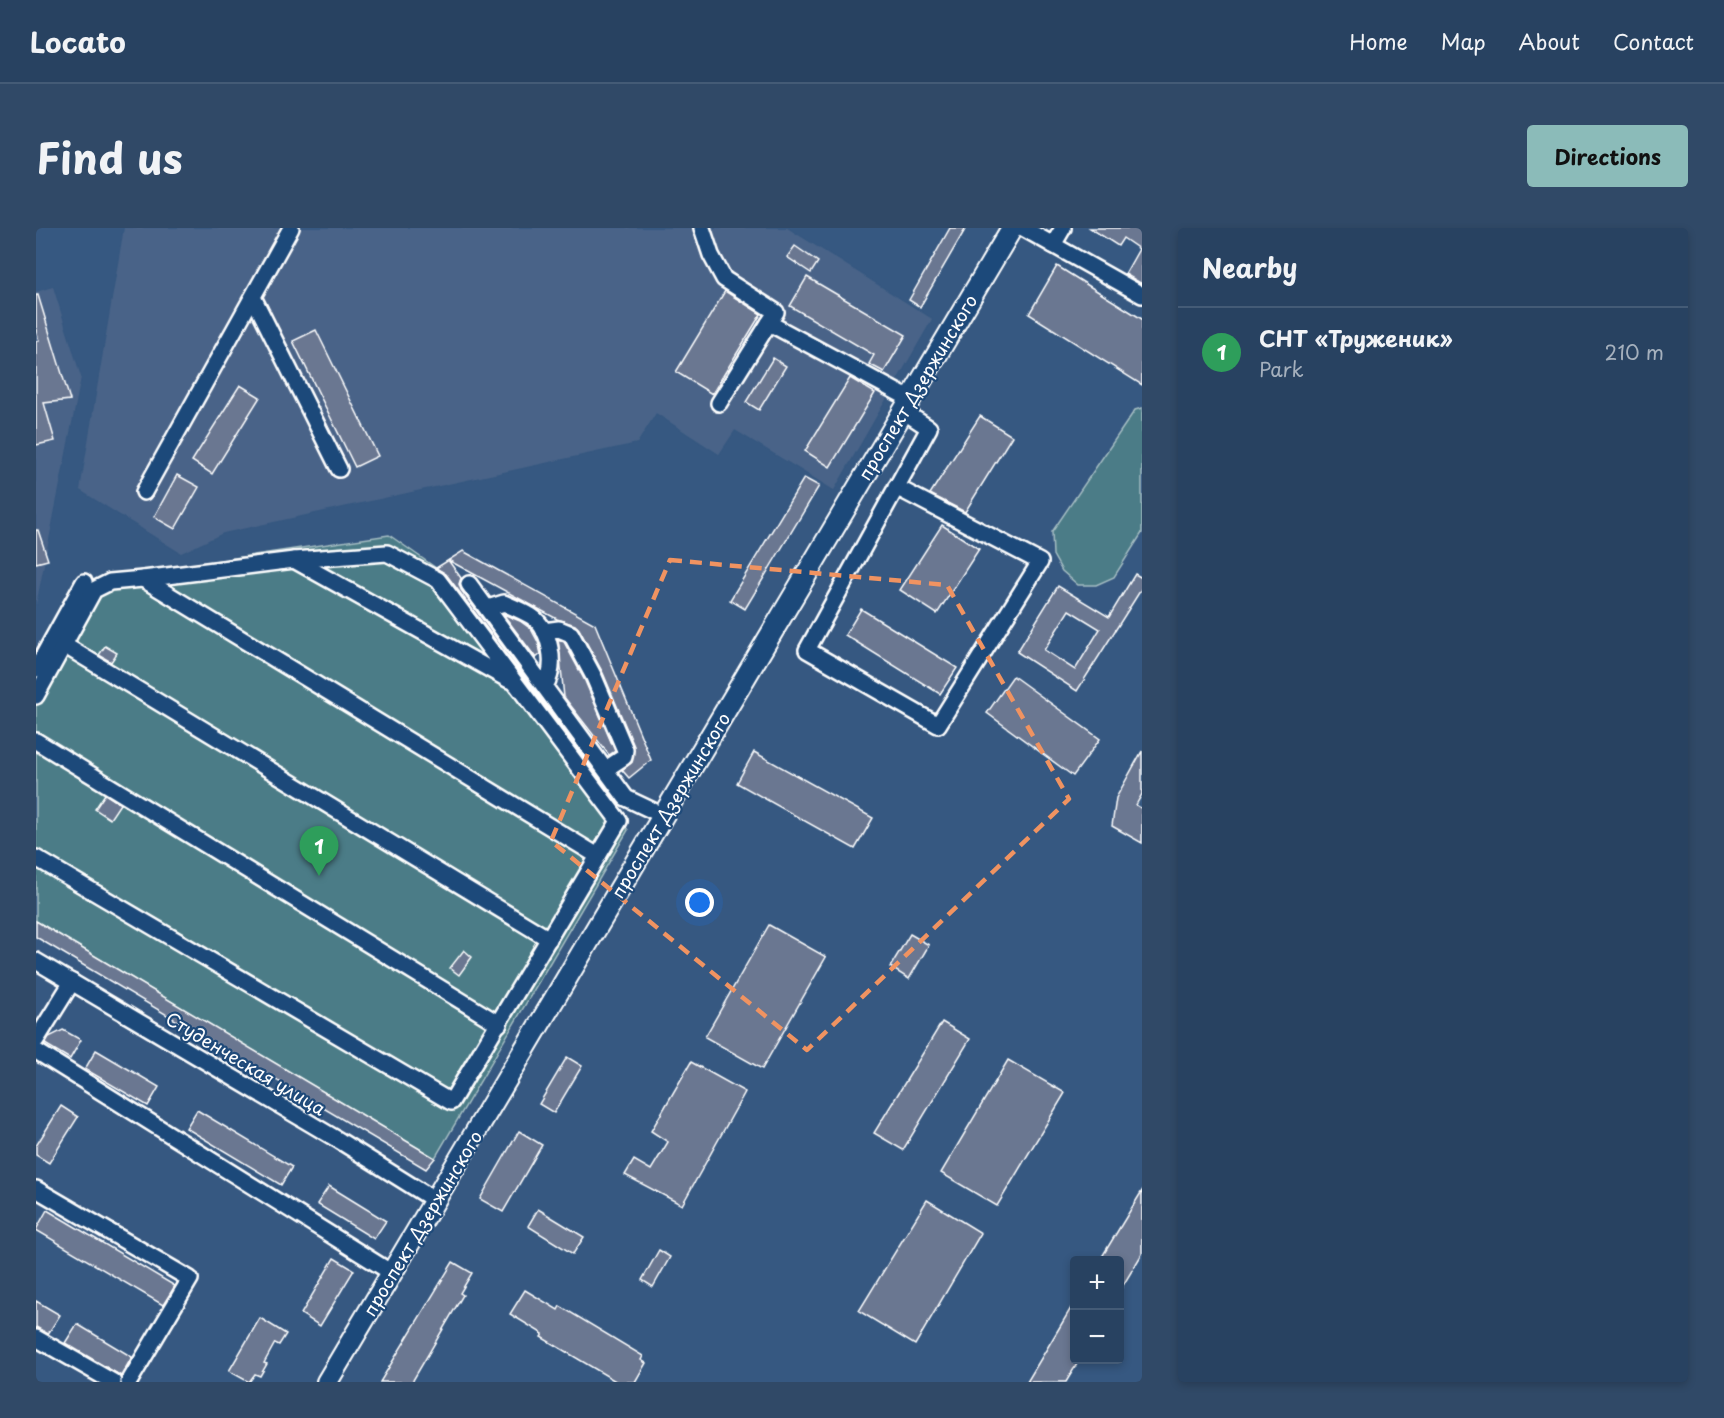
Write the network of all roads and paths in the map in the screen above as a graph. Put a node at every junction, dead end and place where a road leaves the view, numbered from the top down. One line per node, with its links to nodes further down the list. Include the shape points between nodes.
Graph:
1 (291, 228): 8 (street)
2 (702, 228): 9 (street, via 724,279 776,312)
3 (1011, 228): 11 (main road, проспект Дзержинского)
4 (1023, 228): 6 (street)
5 (1063, 228): 6 (street)
6 (1053, 245): 7 (street)
7 (1142, 295)
8 (253, 297): 12 (street); 14 (street)
9 (769, 324): 10 (street); 11 (street)
10 (719, 403)
11 (907, 405): 13 (street, via 929,428); 28 (main road, проспект Дзержинского)
12 (339, 469)
13 (896, 487): 13 (street, via 807,650 938,725 1040,562)
14 (144, 492)
15 (294, 560): 16 (street); 23 (street); 23 (street, via 387,553 438,580)
16 (143, 579): 21 (street, via 110,582 94,590); 29 (street)
17 (84, 582): 22 (street)
18 (469, 584): 19 (street)
19 (488, 608): 20 (street, via 504,603 532,616); 24 (street)
20 (544, 631): 24 (street, via 552,662); 27 (street, via 559,629 571,634 594,676 625,750 624,757)
21 (64, 645): 25 (street); 31 (street)
22 (36, 669)
23 (513, 682): 29 (street, via 619,821)
24 (545, 686): 27 (street)
25 (36, 696)
26 (36, 741): 34 (street)
27 (606, 769): 28 (street, via 626,798)
28 (664, 816): 38 (main road, проспект Дзержинского)
29 (598, 856): 31 (street)
30 (36, 858): 34 (street, via 451,1102)
31 (549, 939): 34 (street)
32 (36, 961): 33 (street, Студенческая улица)
33 (72, 982): 35 (street); 38 (street, Студенческая улица)
34 (499, 1024)
35 (36, 1040)
36 (36, 1051): 39 (street)
37 (36, 1189): 42 (street, via 190,1279)
38 (435, 1201): 39 (main road, проспект Дзержинского)
39 (392, 1273): 43 (main road, проспект Дзержинского)
40 (36, 1338): 41 (street)
41 (112, 1382)
42 (129, 1382)
43 (327, 1382)

